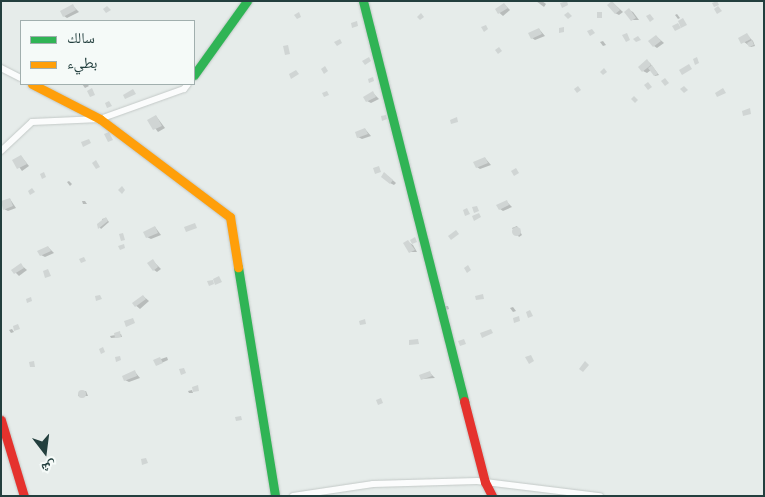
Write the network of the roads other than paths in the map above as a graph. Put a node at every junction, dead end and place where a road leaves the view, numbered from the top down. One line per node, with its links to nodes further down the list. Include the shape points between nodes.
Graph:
1 (247, 1): 4 (street)
2 (364, 1): 11 (street)
3 (1, 68): 5 (street)
4 (195, 74)
5 (20, 78)
6 (34, 85): 8 (street)
7 (187, 85): 8 (street, via 184,89)
8 (100, 119): 9 (street, via 32,122); 13 (street, via 230,217)
9 (1, 151)
10 (1, 420): 12 (street)
11 (485, 482): 14 (street, via 373,484); 15 (street); 16 (street)
12 (24, 496)
13 (275, 496)
14 (293, 496)
15 (492, 496)
16 (600, 496)

